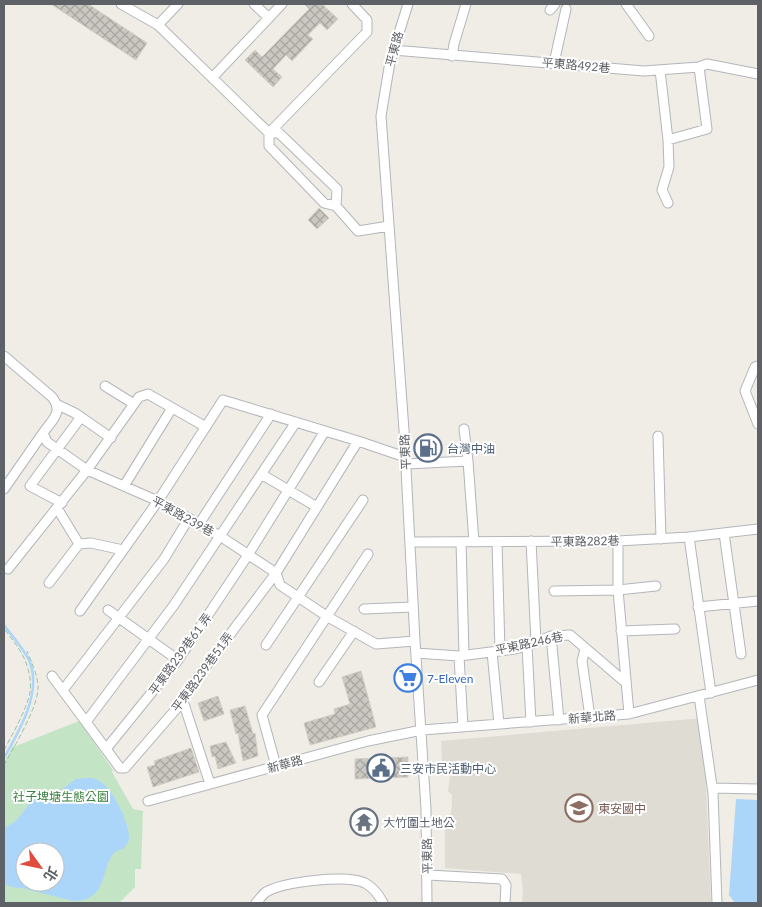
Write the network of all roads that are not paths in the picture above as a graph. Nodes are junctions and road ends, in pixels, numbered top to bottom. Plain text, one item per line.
1 (121, 4) edge
2 (178, 4) edge
3 (254, 4) edge
4 (282, 4) edge
5 (352, 4) edge
6 (408, 4) edge
7 (466, 4) edge
8 (626, 4) edge
9 (566, 9) dead end
10 (269, 18) junction
11 (158, 25) junction
12 (649, 36) dead end
13 (393, 50) junction
14 (452, 56) junction
15 (554, 63) junction
16 (699, 67) junction
17 (660, 70) junction
18 (758, 74) edge
19 (212, 78) junction
20 (269, 134) junction
21 (668, 140) junction
22 (668, 203) dead end
23 (336, 206) junction
24 (389, 226) junction
25 (4, 356) edge
26 (758, 366) edge
27 (105, 386) dead end
28 (134, 404) junction
29 (58, 405) junction
30 (172, 408) junction
31 (271, 414) junction
32 (81, 417) junction
33 (296, 422) junction
34 (758, 424) edge
35 (206, 427) junction
36 (325, 430) junction
37 (464, 430) dead end
38 (43, 432) junction
39 (658, 436) dead end
40 (110, 438) junction
41 (358, 440) junction
42 (57, 449) junction
43 (468, 460) junction
44 (405, 461) junction
45 (88, 470) junction
46 (261, 474) junction
47 (124, 486) junction
48 (4, 489) edge
49 (288, 491) junction
50 (363, 500) dead end
51 (158, 501) junction
52 (59, 505) junction
53 (316, 507) junction
54 (189, 518) junction
55 (199, 524) junction
56 (758, 529) edge
57 (724, 533) junction
58 (220, 536) junction
59 (689, 537) junction
60 (661, 538) junction
61 (618, 540) junction
62 (531, 541) junction
63 (410, 542) junction
64 (461, 542) junction
65 (474, 542) junction
66 (497, 542) junction
67 (79, 544) junction
68 (123, 550) junction
69 (368, 554) dead end
70 (248, 555) junction
71 (8, 569) dead end
72 (276, 573) junction
73 (48, 583) dead end
74 (656, 586) dead end
75 (618, 590) junction
76 (554, 592) dead end
77 (300, 597) junction
78 (758, 601) edge
79 (735, 604) junction
80 (413, 607) junction
81 (698, 607) junction
82 (364, 609) dead end
83 (108, 610) dead end
84 (80, 611) dead end
85 (328, 617) junction
86 (119, 618) junction
87 (675, 629) dead end
88 (354, 631) junction
89 (621, 631) junction
90 (552, 636) junction
91 (149, 639) junction
92 (414, 641) junction
93 (536, 642) junction
94 (266, 645) dead end
95 (527, 646) junction
96 (585, 649) junction
97 (496, 651) junction
98 (416, 654) junction
99 (741, 654) dead end
100 (462, 656) junction
101 (178, 660) junction
102 (52, 676) dead end
103 (758, 680) edge
104 (319, 682) dead end
105 (625, 682) junction
106 (63, 690) junction
107 (711, 693) junction
108 (699, 696) junction
109 (183, 701) junction
110 (629, 714) junction
111 (590, 717) junction
112 (560, 720) junction
113 (86, 722) junction
114 (531, 722) junction
115 (499, 724) junction
116 (463, 727) junction
117 (422, 730) junction
118 (106, 749) junction
119 (276, 766) junction
120 (210, 784) junction
121 (712, 788) junction
122 (758, 789) edge
123 (148, 801) dead end
124 (428, 875) junction
125 (256, 903) edge
126 (383, 903) edge
127 (427, 903) edge
128 (505, 903) edge
129 (717, 903) edge

1 - 11 street
2 - 11 street
3 - 10 street
4 - 10 street
5 - 20 street
6 - 13 street, 平東路
7 - 14 street
8 - 12 street
9 - 15 street
10 - 19 street
11 - 19 street
13 - 14 street, 平東路492巷
13 - 24 street, 平東路
14 - 15 street, 平東路492巷
15 - 17 street, 平東路492巷
16 - 17 street, 平東路492巷
16 - 18 street, 平東路492巷
16 - 21 street
17 - 21 street
19 - 20 street
20 - 23 street
20 - 23 street
21 - 22 street
23 - 24 street
24 - 44 street, 平東路
25 - 29 street
26 - 34 street
27 - 28 street
28 - 30 street
28 - 40 street
29 - 32 street
29 - 38 street
30 - 35 street
30 - 47 street
31 - 33 street
31 - 35 street
31 - 55 street
32 - 40 street
32 - 42 street
33 - 36 street
33 - 46 street
35 - 51 street
36 - 41 street
36 - 49 street, 平東路239巷61 弄
37 - 43 street
38 - 42 street, 平東路239巷
38 - 48 street
39 - 60 street
40 - 45 street
41 - 44 street
41 - 53 street, 平東路239巷51弄
42 - 45 street, 平東路239巷
42 - 52 street
43 - 44 street
43 - 65 street
44 - 63 street, 平東路
45 - 47 street, 平東路239巷
45 - 52 street
46 - 49 street
46 - 58 street
47 - 51 street, 平東路239巷
49 - 53 street
49 - 70 street, 平東路239巷61 弄
50 - 77 street
51 - 54 street, 平東路239巷
51 - 68 street
52 - 67 street
52 - 71 street
53 - 72 street, 平東路239巷51弄
54 - 55 street, 平東路239巷
54 - 86 street
55 - 58 street, 平東路239巷
56 - 57 street, 平東路282巷
57 - 59 street, 平東路282巷
57 - 79 street
58 - 70 street, 平東路239巷
58 - 91 street
59 - 60 street, 平東路282巷
59 - 81 street
60 - 61 street, 平東路282巷
61 - 62 street, 平東路282巷
61 - 75 street
62 - 66 street, 平東路282巷
62 - 93 street
63 - 64 street, 平東路282巷
63 - 80 street, 平東路
64 - 65 street, 平東路282巷
64 - 100 street
65 - 66 street, 平東路282巷
66 - 97 street
67 - 68 street
67 - 73 street
68 - 84 street
69 - 85 street
70 - 72 street, 平東路239巷
70 - 101 street, 平東路239巷61 弄
72 - 77 street, 平東路239巷
72 - 109 street, 平東路239巷51弄
74 - 75 street
75 - 76 street
75 - 89 street
77 - 85 street, 平東路239巷
77 - 94 street
78 - 79 street
79 - 81 street
79 - 99 street
80 - 82 street
80 - 92 street, 平東路
81 - 107 street
83 - 86 street
85 - 88 street, 平東路239巷
85 - 119 street
86 - 91 street
86 - 106 street
87 - 89 street
88 - 92 street, 平東路239巷
88 - 104 street
89 - 105 street
90 - 93 street, 平東路246巷
90 - 96 street, 平東路246巷
90 - 112 street
91 - 101 street
91 - 113 street
92 - 98 street, 平東路
93 - 95 street, 平東路246巷
95 - 97 street, 平東路246巷
95 - 114 street
96 - 105 street, 平東路246巷
96 - 111 street
97 - 100 street, 平東路246巷
97 - 115 street
98 - 100 street, 平東路246巷
98 - 117 street, 平東路
100 - 116 street
101 - 118 street, 平東路239巷61 弄
102 - 106 street
103 - 107 street, 新華北路
105 - 110 street
106 - 113 street
107 - 108 street, 新華北路
108 - 110 street, 新華北路
108 - 121 street
109 - 118 street, 平東路239巷51弄
109 - 120 street
110 - 111 street, 新華北路
111 - 112 street, 新華北路
112 - 114 street, 新華北路
113 - 118 street
114 - 115 street, 新華北路
115 - 116 street, 新華北路
116 - 117 street, 新華北路
117 - 119 street, 新華路
117 - 124 street, 平東路
119 - 120 street, 新華路
120 - 123 street, 新華路
121 - 122 street
121 - 129 street
124 - 127 street, 平東路
124 - 128 street
125 - 126 street

